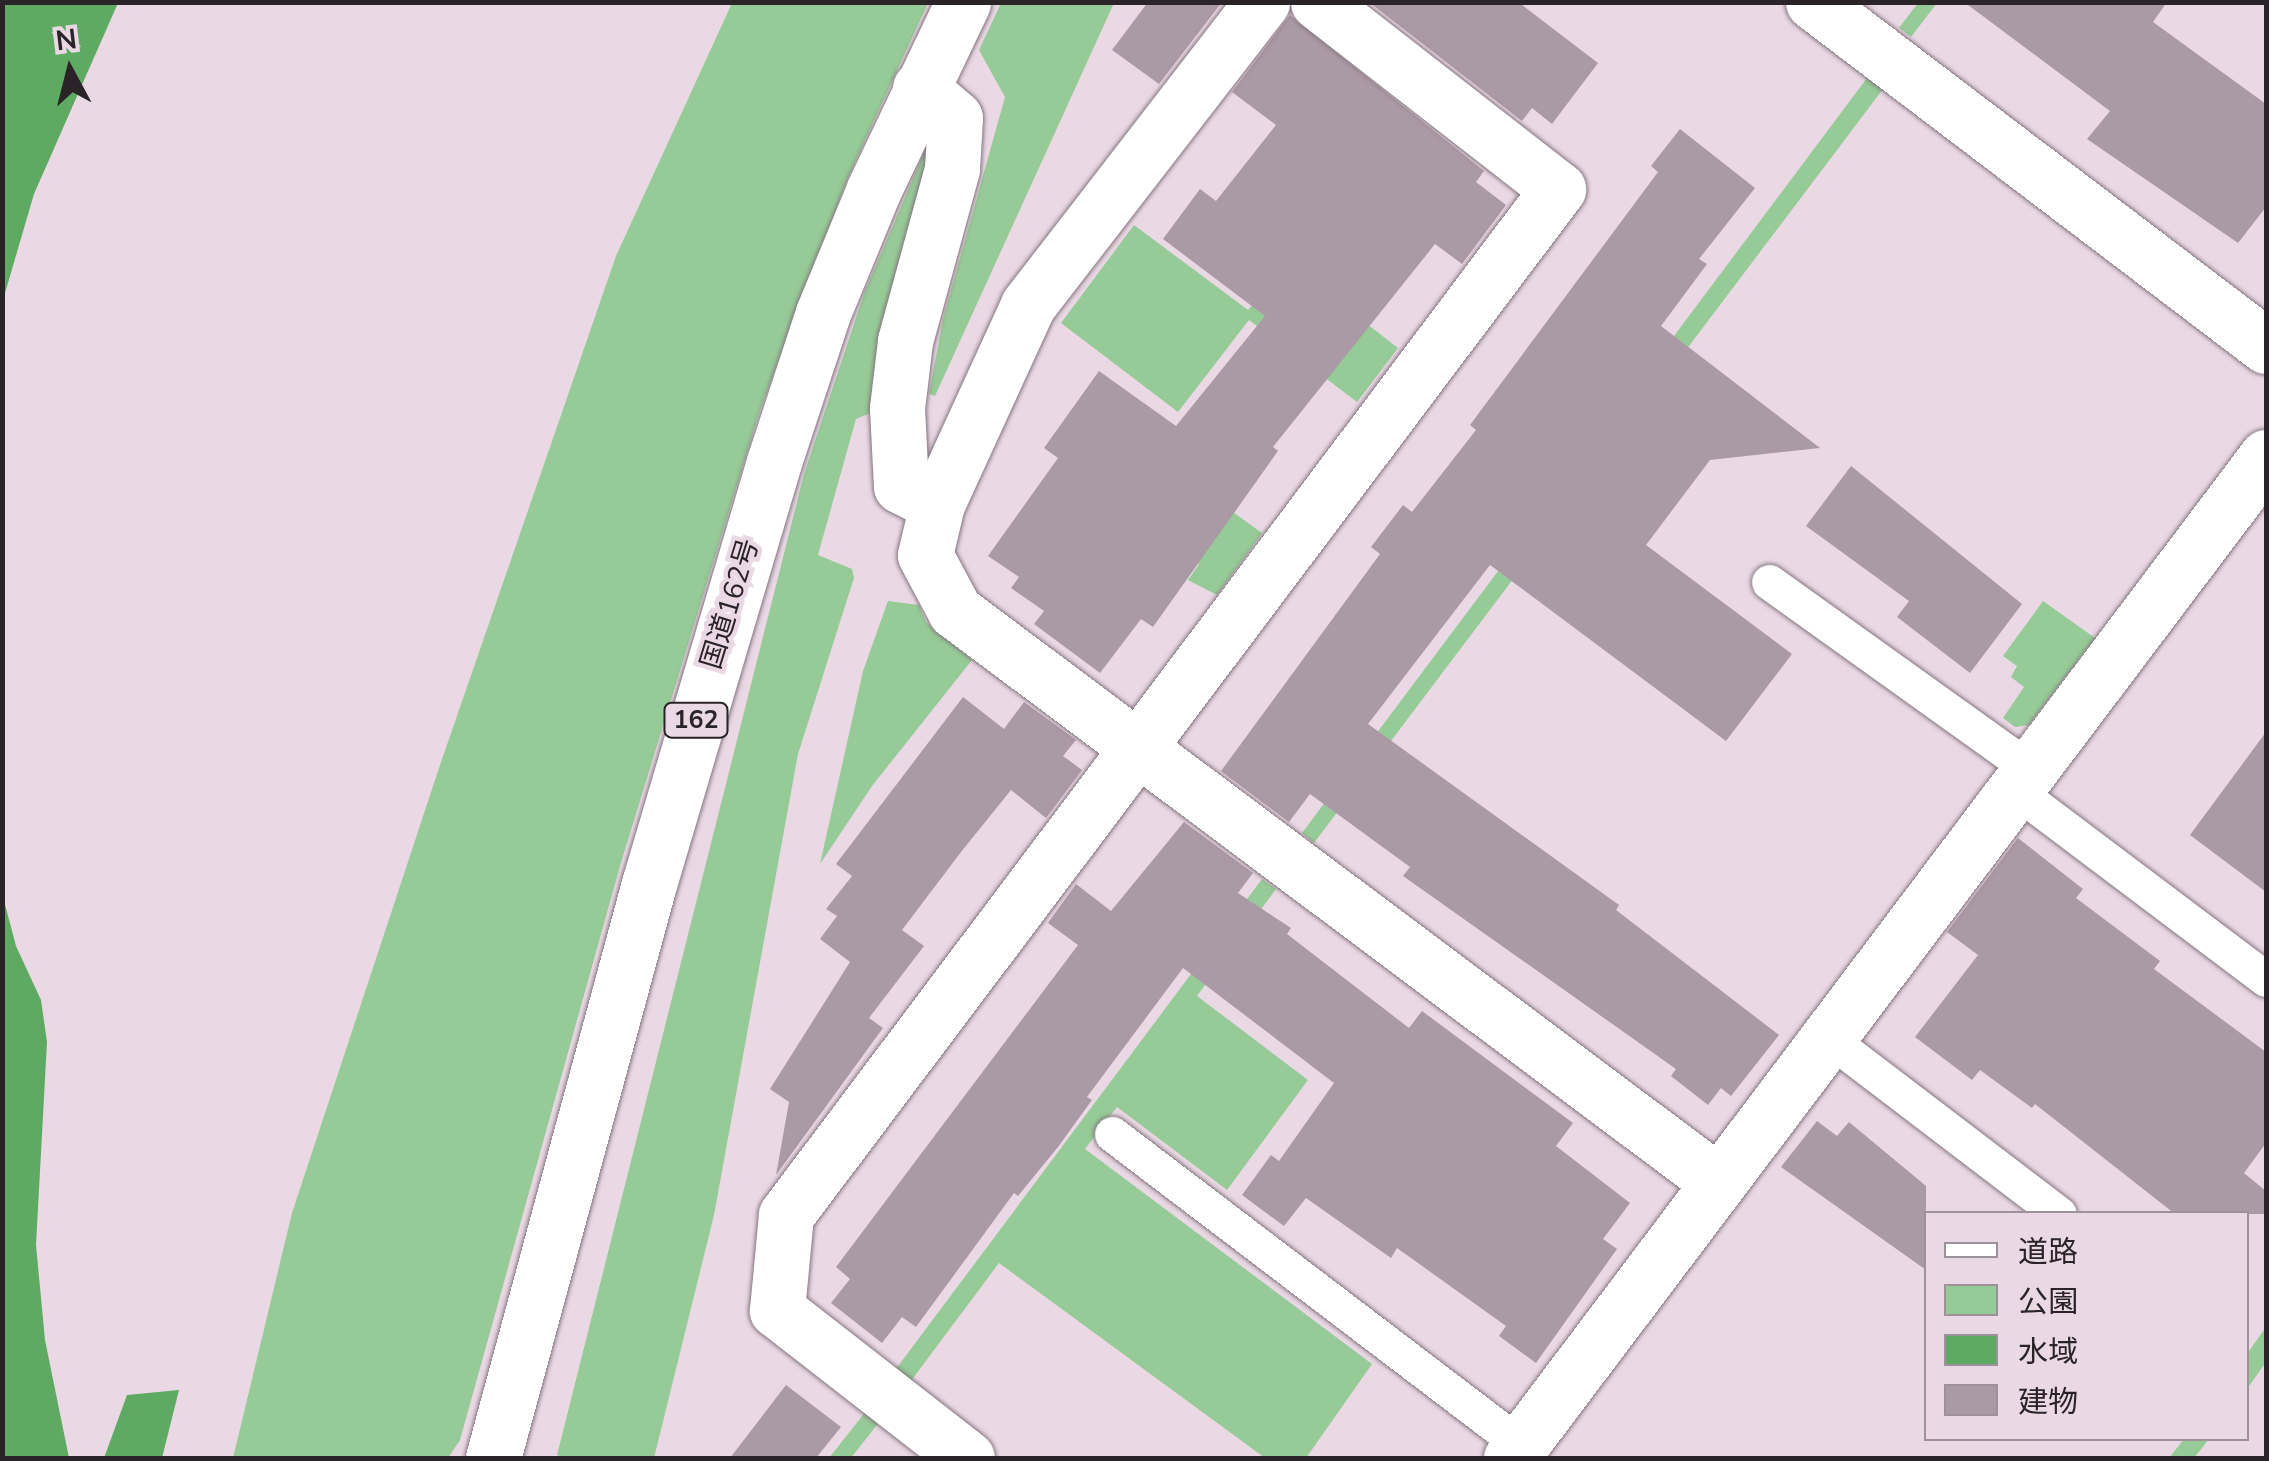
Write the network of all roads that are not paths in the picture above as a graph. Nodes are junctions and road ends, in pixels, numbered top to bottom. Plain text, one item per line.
1 (963, 2) edge
2 (1262, 2) edge
3 (1318, 2) edge
4 (1813, 2) edge
5 (920, 88) junction
6 (2266, 346) edge
7 (2266, 457) edge
8 (938, 504) junction
9 (1769, 582) dead end
10 (1134, 749) junction
11 (2023, 779) junction
12 (2266, 979) edge
13 (1828, 1038) junction
14 (1112, 1134) dead end
15 (1718, 1182) junction
16 (2054, 1211) edge
17 (1516, 1452) edge
18 (493, 1458) edge
19 (967, 1458) edge

1 - 5 main road, 国道162号 / 162
2 - 8 main road
3 - 10 main road
4 - 6 main road
5 - 8 main road
5 - 18 main road, 国道162号 / 162
7 - 11 main road
8 - 10 main road
9 - 11 lane
10 - 15 main road
10 - 19 main road
11 - 12 lane
11 - 13 main road
13 - 15 main road
13 - 16 lane
14 - 17 lane
15 - 17 main road

